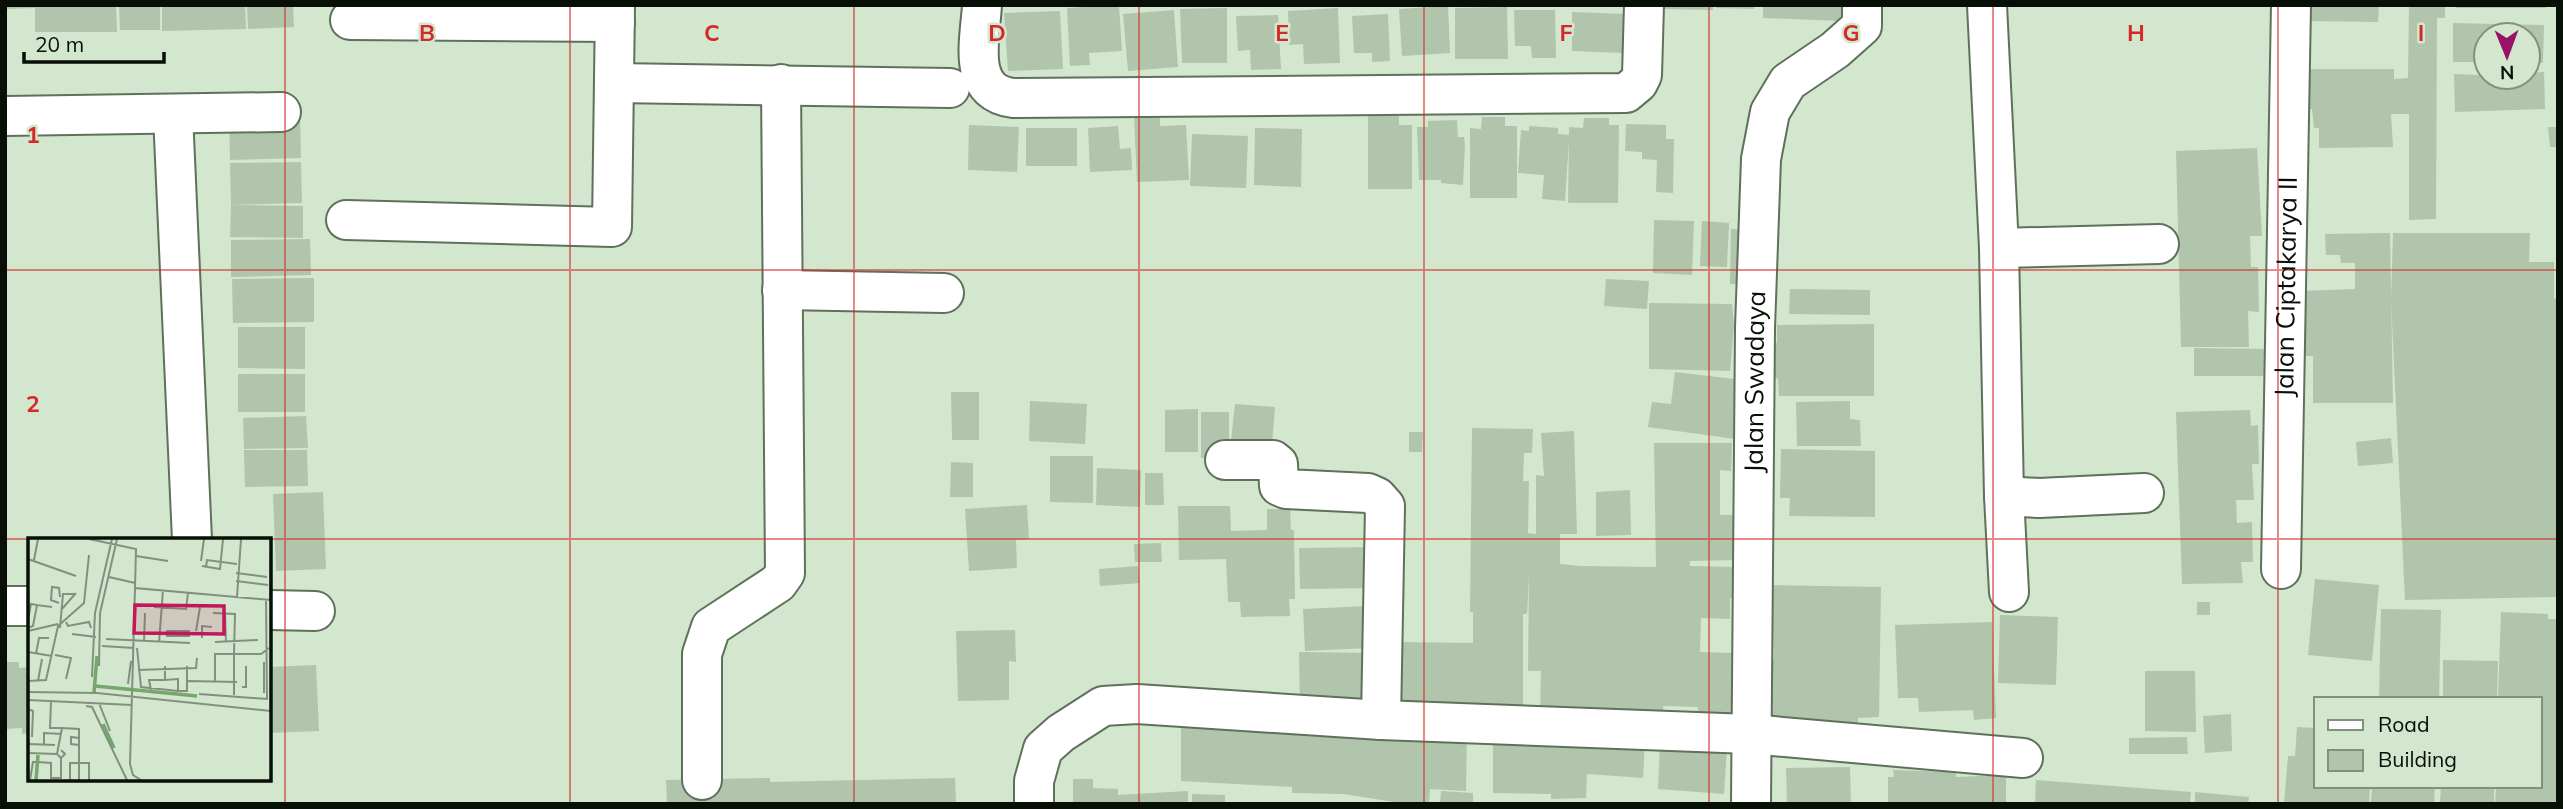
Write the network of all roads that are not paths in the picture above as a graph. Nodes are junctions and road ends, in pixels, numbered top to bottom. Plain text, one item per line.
1 (982, 5) edge
2 (1644, 5) edge
3 (1862, 5) edge
4 (1987, 5) edge
5 (2291, 5) edge
6 (615, 14) edge
7 (350, 20) dead end
8 (614, 83) junction
9 (781, 84) junction
10 (950, 88) dead end
11 (281, 112) dead end
12 (173, 114) junction
13 (5, 116) edge
14 (346, 220) dead end
15 (2159, 244) dead end
16 (1999, 248) junction
17 (782, 290) junction
18 (944, 293) dead end
19 (1225, 460) dead end
20 (2144, 493) dead end
21 (2004, 496) junction
22 (192, 538) edge
23 (2281, 569) dead end
24 (2009, 592) dead end
25 (5, 606) edge
26 (28, 606) edge
27 (271, 610) edge
28 (315, 611) dead end
29 (1381, 720) junction
30 (1750, 734) junction
31 (2023, 758) dead end
32 (702, 780) dead end
33 (1034, 804) edge
34 (1751, 804) edge

1 - 2 street
3 - 30 street, Jalan Swadaya
4 - 16 street
5 - 23 street, Jalan Ciptakarya II
6 - 7 street
6 - 8 street
8 - 9 street
8 - 14 street
9 - 10 street
9 - 17 street
11 - 12 street
12 - 13 street
12 - 22 street
15 - 16 street
16 - 21 street
17 - 18 street
17 - 32 street
19 - 29 street
20 - 21 street
21 - 24 street
25 - 26 street
27 - 28 street
29 - 30 street
29 - 33 street
30 - 31 street
30 - 34 street, Jalan Swadaya

